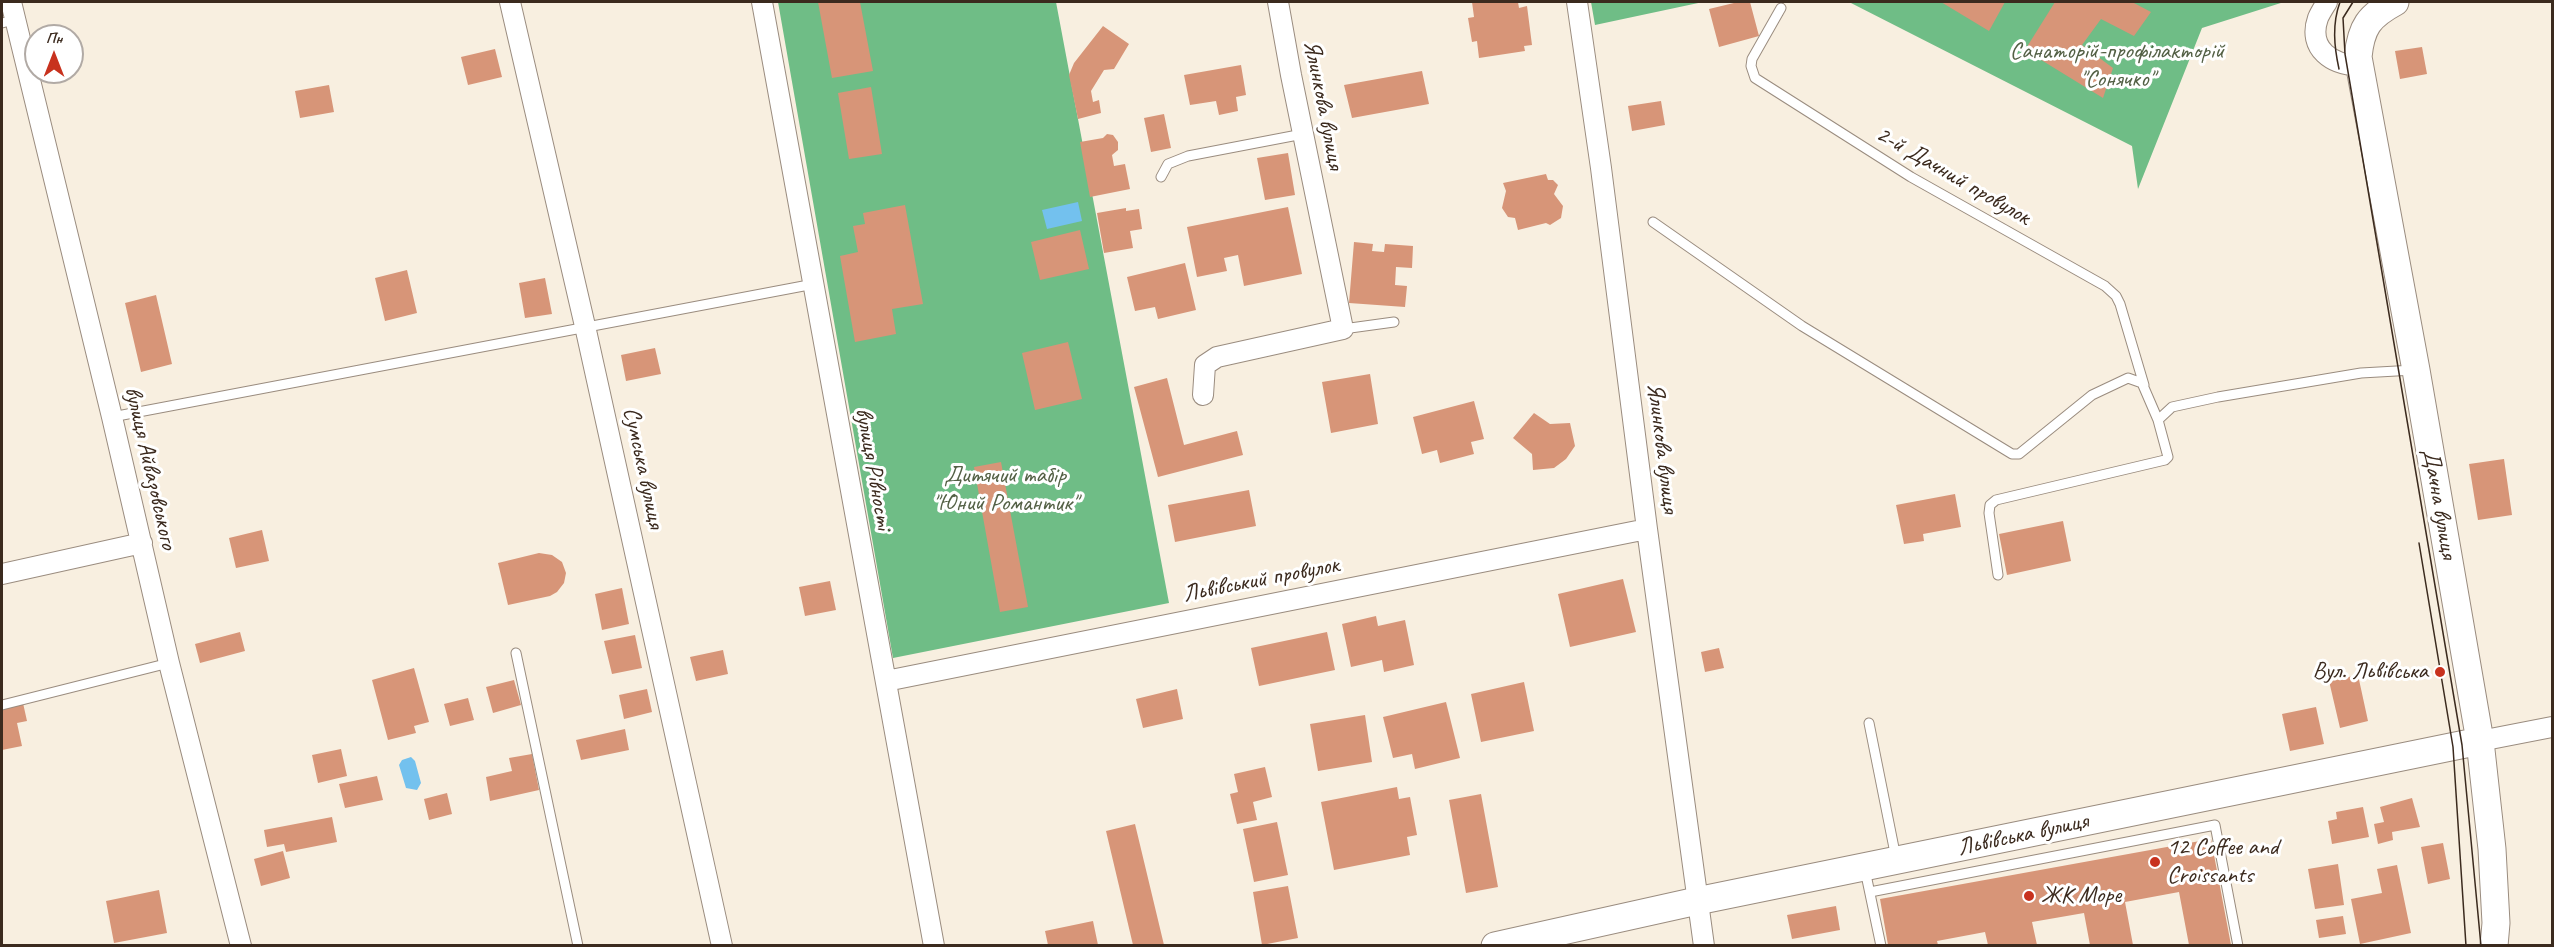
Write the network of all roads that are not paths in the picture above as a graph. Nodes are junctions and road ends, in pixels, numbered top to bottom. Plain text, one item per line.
1 (510, 2) edge
2 (762, 2) edge
3 (1278, 2) edge
4 (1577, 2) edge
5 (2326, 2) edge
6 (2395, 2) edge
7 (1781, 8) dead end
8 (9, 15) edge
9 (2360, 65) junction
10 (1303, 134) junction
11 (1161, 177) dead end
12 (1653, 222) dead end
13 (814, 284) junction
14 (1394, 322) dead end
15 (585, 326) junction
16 (1343, 329) junction
17 (2416, 370) junction
18 (2145, 390) junction
19 (1203, 395) dead end
20 (112, 417) junction
21 (2158, 420) junction
22 (1647, 529) junction
23 (141, 543) junction
24 (2, 574) edge
25 (1998, 575) dead end
26 (516, 653) dead end
27 (169, 663) junction
28 (886, 681) junction
29 (2, 705) edge
30 (1869, 723) dead end
31 (2553, 727) edge
32 (2480, 741) junction
33 (1897, 861) junction
34 (1867, 880) junction
35 (1697, 902) junction
36 (1506, 944) edge
37 (242, 945) edge
38 (578, 945) edge
39 (722, 945) edge
40 (934, 945) edge
41 (1704, 945) edge
42 (1881, 945) edge
43 (2238, 945) edge
44 (2494, 945) edge

1 - 15 street, Сумська вулиця
2 - 13 street, вулиця Рівності
3 - 10 street, Ялинкова вулиця
4 - 22 street, Ялинкова вулиця
5 - 9 street
6 - 9 main road, Дачна вулиця
7 - 18 lane, 2-й Дачний провулок
8 - 20 street, вулиця Айвазовського
9 - 17 main road, Дачна вулиця
10 - 11 lane
10 - 16 street, Ялинкова вулиця
12 - 18 lane
13 - 15 lane
13 - 28 street, вулиця Рівності
14 - 16 lane
15 - 20 lane
15 - 39 street, Сумська вулиця
16 - 19 street
17 - 21 lane
17 - 32 main road, Дачна вулиця
18 - 21 lane, 2-й Дачний провулок
20 - 23 street, вулиця Айвазовського
21 - 25 lane, 2-й Дачний провулок
22 - 28 street, Львівський провулок
22 - 35 street, Ялинкова вулиця
23 - 24 street
23 - 27 street, вулиця Айвазовського
26 - 38 lane
27 - 29 lane
27 - 37 street, вулиця Айвазовського
28 - 40 street, вулиця Рівності
30 - 33 lane
31 - 32 street, Львівська вулиця
32 - 33 main road, Львівська вулиця
32 - 44 main road, Дачна вулиця
33 - 34 main road, Львівська вулиця
34 - 35 main road, Львівська вулиця
34 - 42 lane
34 - 43 lane
35 - 36 main road, Львівська вулиця
35 - 41 street, Ялинкова вулиця

